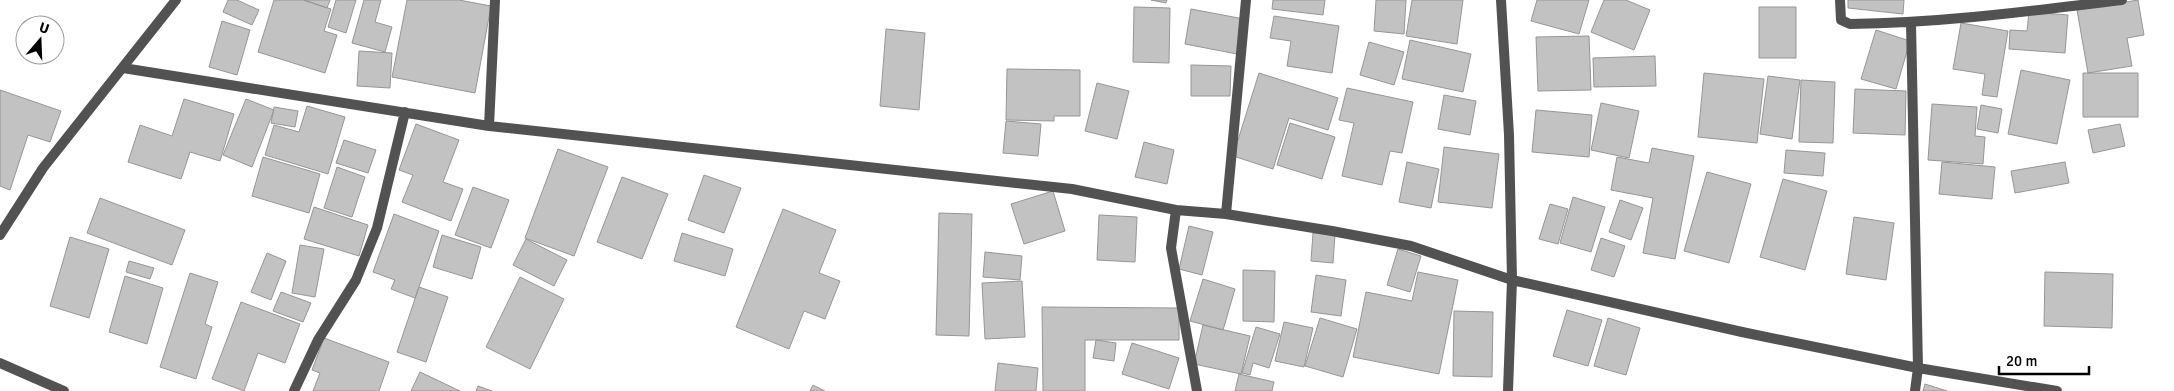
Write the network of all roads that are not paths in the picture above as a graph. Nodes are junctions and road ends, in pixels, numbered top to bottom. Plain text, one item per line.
1 (176, 0) edge
2 (495, 0) edge
3 (1246, 0) edge
4 (1501, 0) edge
5 (1840, 0) edge
6 (2122, 0) edge
7 (1910, 23) junction
8 (124, 68) junction
9 (405, 112) junction
10 (489, 126) junction
11 (1176, 210) junction
12 (1226, 214) junction
13 (0, 235) edge
14 (1512, 280) junction
15 (0, 363) edge
16 (1918, 368) junction
17 (64, 391) edge
18 (294, 391) edge
19 (1197, 391) edge
20 (1508, 391) edge
21 (1915, 391) edge
22 (2058, 391) edge

1 - 8 street
2 - 10 street
3 - 12 street
4 - 14 street
5 - 7 street
6 - 7 street
7 - 16 street
8 - 9 street
8 - 13 street
9 - 10 street
9 - 18 street
10 - 11 street
11 - 12 street
11 - 19 street
12 - 14 street
14 - 16 street
14 - 20 street
15 - 17 street
16 - 21 street
16 - 22 street

